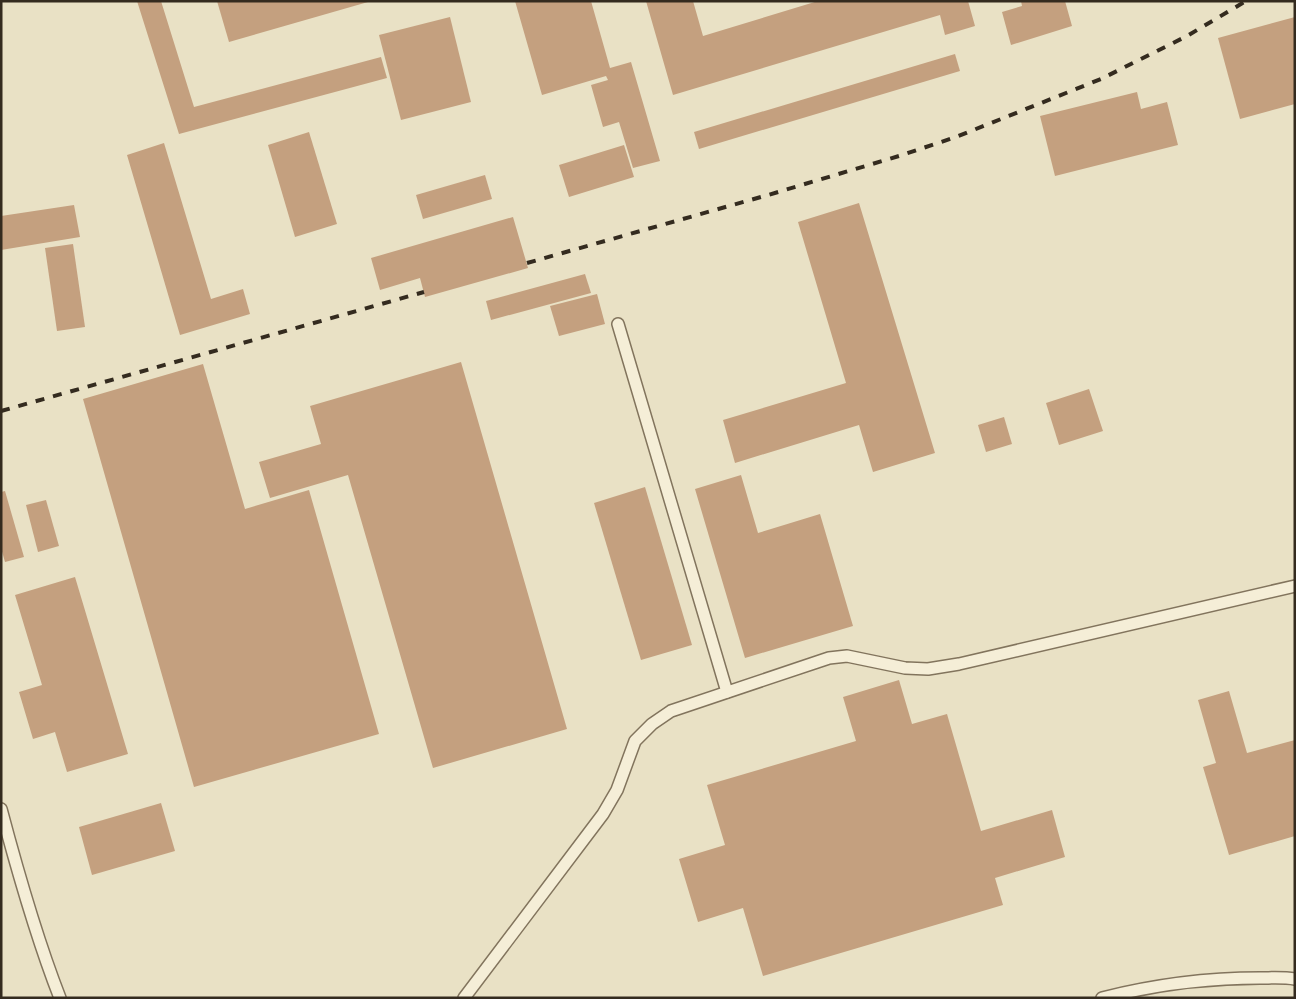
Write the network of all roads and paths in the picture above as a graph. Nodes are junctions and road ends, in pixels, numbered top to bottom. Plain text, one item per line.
1 (618, 324) dead end
2 (1295, 586) edge
3 (727, 692) junction
4 (1, 809) edge
5 (1295, 979) edge
6 (60, 998) edge
7 (464, 998) edge
8 (1102, 998) edge

1 - 3 lane
2 - 3 lane
3 - 7 lane
4 - 6 lane
5 - 8 lane

